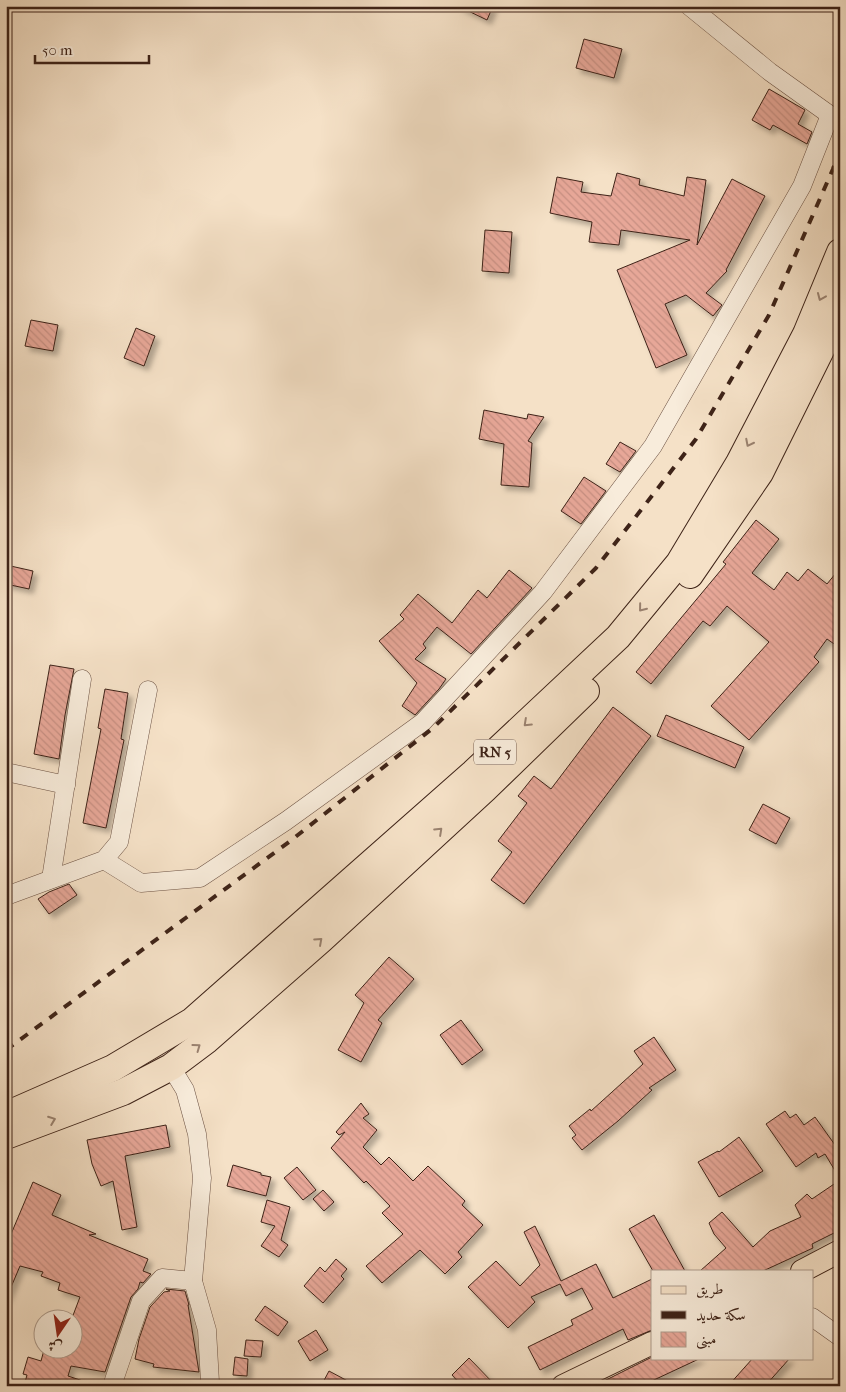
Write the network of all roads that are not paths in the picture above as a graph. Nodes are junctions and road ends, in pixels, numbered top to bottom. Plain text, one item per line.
1 (689, 6) edge
2 (840, 252) edge
3 (840, 308) edge
4 (82, 679) dead end
5 (148, 690) dead end
6 (6, 772) edge
7 (66, 785) junction
8 (104, 860) junction
9 (51, 879) junction
10 (6, 896) edge
11 (171, 1067) junction
12 (6, 1115) edge
13 (6, 1136) edge
14 (840, 1251) edge
15 (804, 1270) edge
16 (193, 1281) junction
17 (814, 1318) edge
18 (840, 1337) edge
19 (651, 1343) edge
20 (112, 1386) edge
21 (209, 1386) edge
22 (563, 1386) edge

1 - 8 street
2 -> 12 highway, RN 5
11 -> 3 highway, RN 5
4 - 7 street
5 - 8 street
6 - 7 street
7 - 9 street
8 - 9 street
9 - 10 street
13 -> 11 highway, RN 5
11 - 16 street
14 - 15 main road
16 - 20 street
16 - 21 street
17 - 18 street
19 - 22 main road

